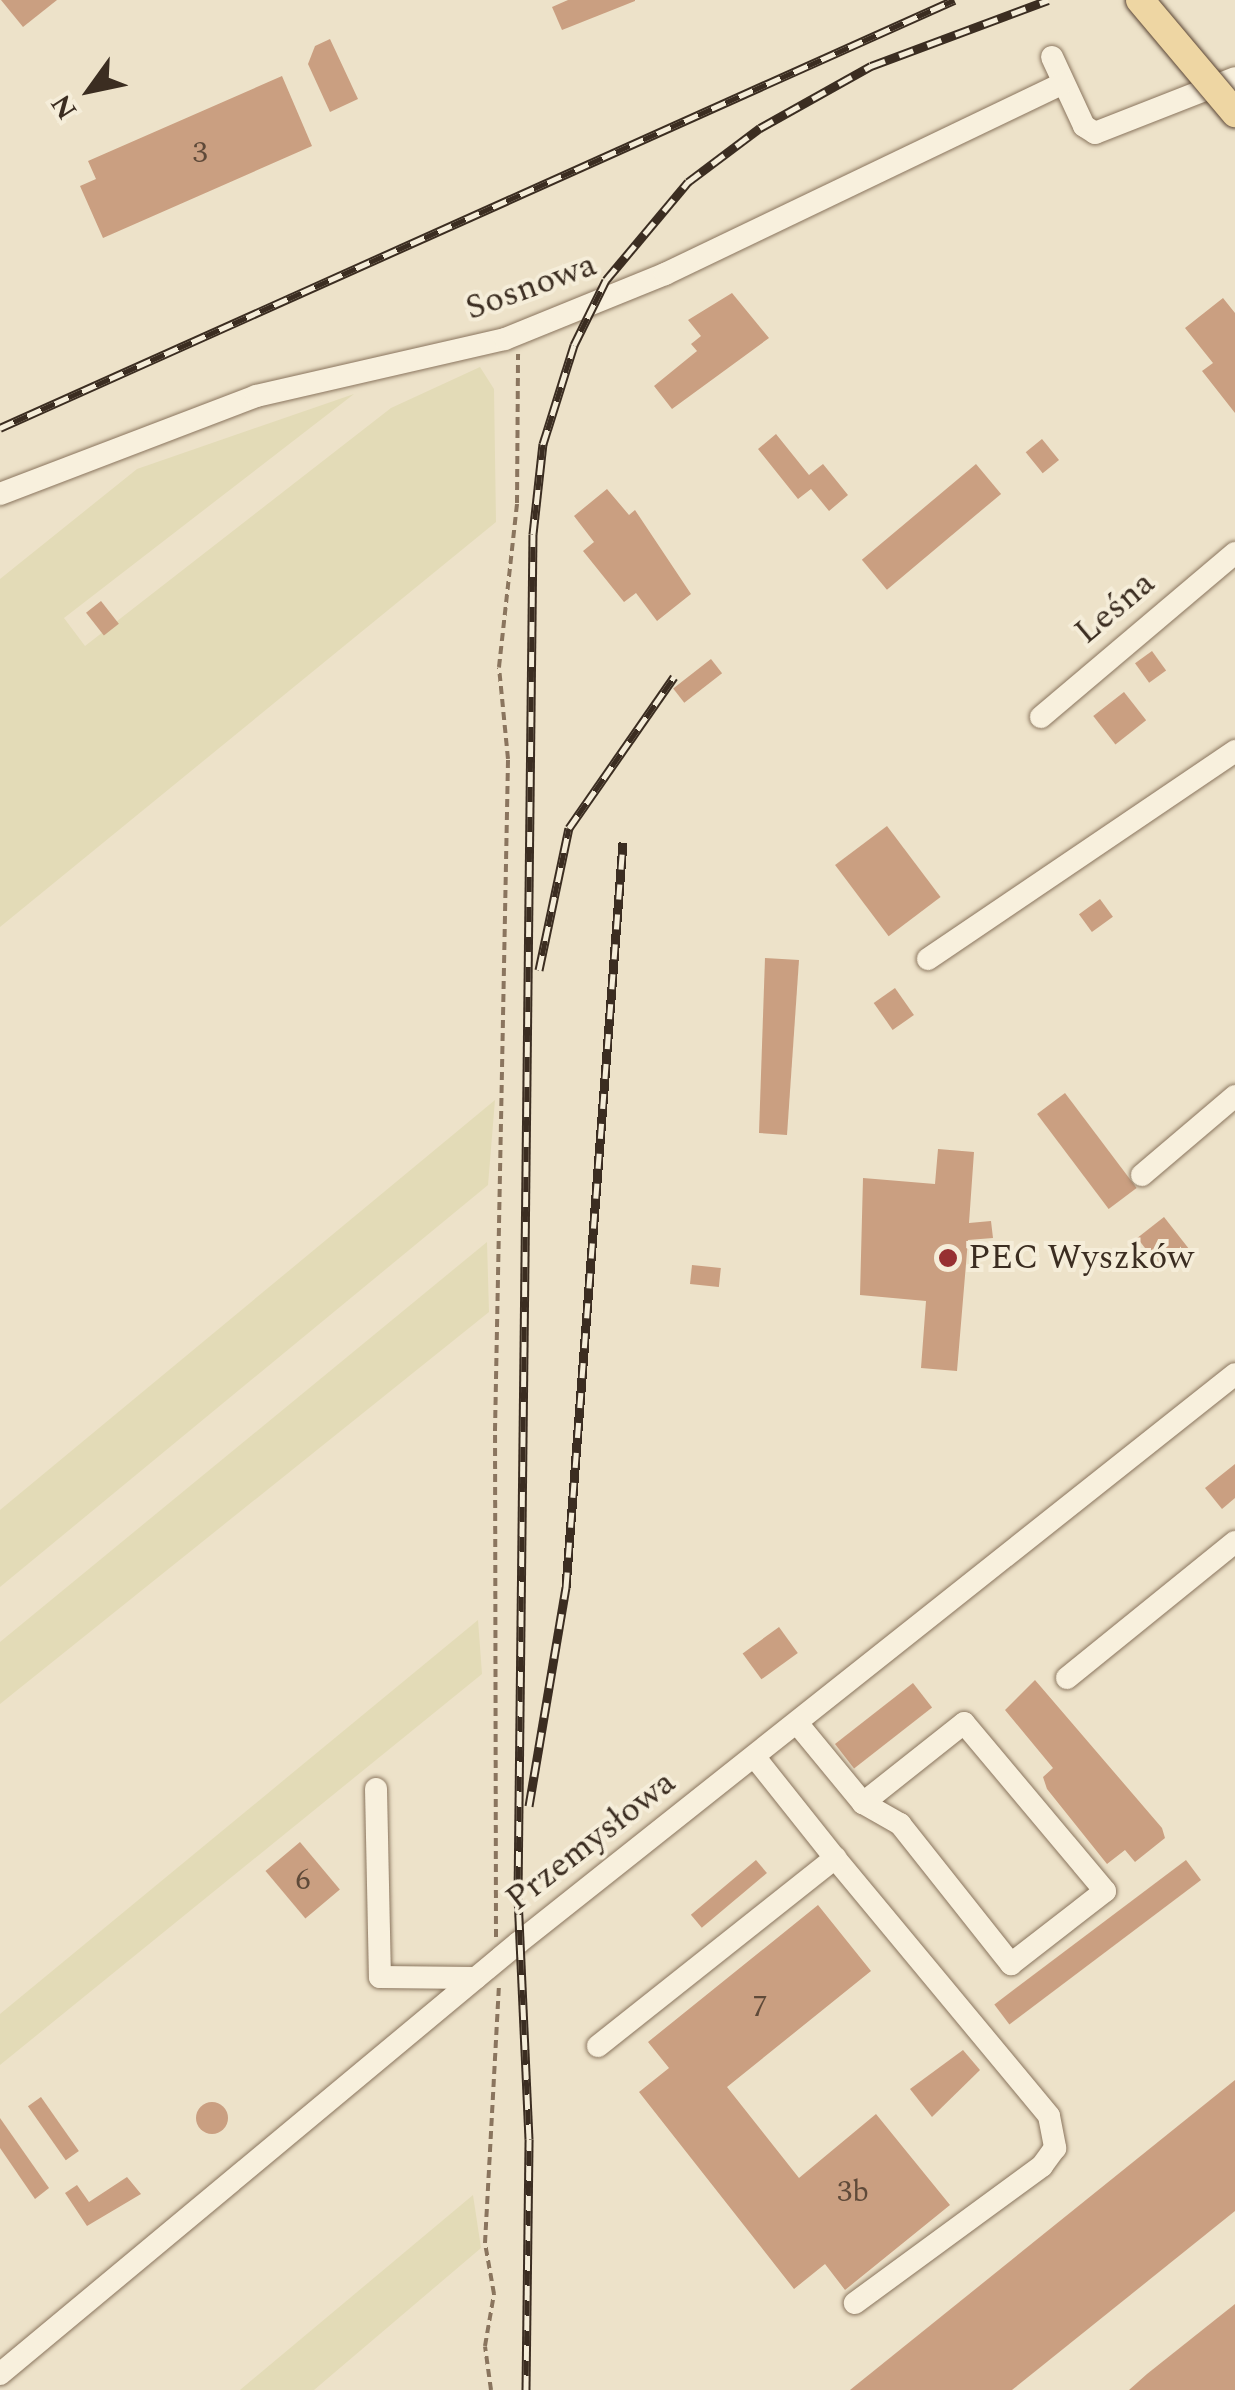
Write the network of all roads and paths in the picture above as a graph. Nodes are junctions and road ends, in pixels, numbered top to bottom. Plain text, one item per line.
1 (1140, 0) edge
2 (1052, 56) dead end
3 (1235, 78) edge
4 (1063, 83) junction
5 (1235, 113) edge
6 (526, 330) junction
7 (0, 494) edge
8 (1235, 552) edge
9 (1040, 718) dead end
10 (1235, 751) edge
11 (928, 959) dead end
12 (1235, 1096) edge
13 (1142, 1175) dead end
14 (1235, 1374) edge
15 (1235, 1542) edge
16 (1067, 1678) dead end
17 (797, 1722) junction
18 (754, 1756) junction
19 (376, 1789) dead end
20 (863, 1803) junction
21 (835, 1858) junction
22 (500, 1958) junction
23 (476, 1978) junction
24 (598, 2046) dead end
25 (855, 2303) dead end
26 (0, 2374) edge
27 (491, 2390) edge

1 - 5 main road, bridge
2 - 4 street
3 - 4 street
4 - 6 street, Sosnowa
6 - 7 street, Sosnowa
6 - 22 path
8 - 9 street, Leśna
10 - 11 street
12 - 13 street
14 - 17 street, Przemysłowa
15 - 16 street
17 - 18 street, Przemysłowa
17 - 20 street
18 - 21 street
18 - 22 street, Przemysłowa
19 - 23 street
20 - 20 street
21 - 24 street
21 - 25 street
22 - 23 street, Przemysłowa
22 - 27 path
23 - 26 street, Przemysłowa

